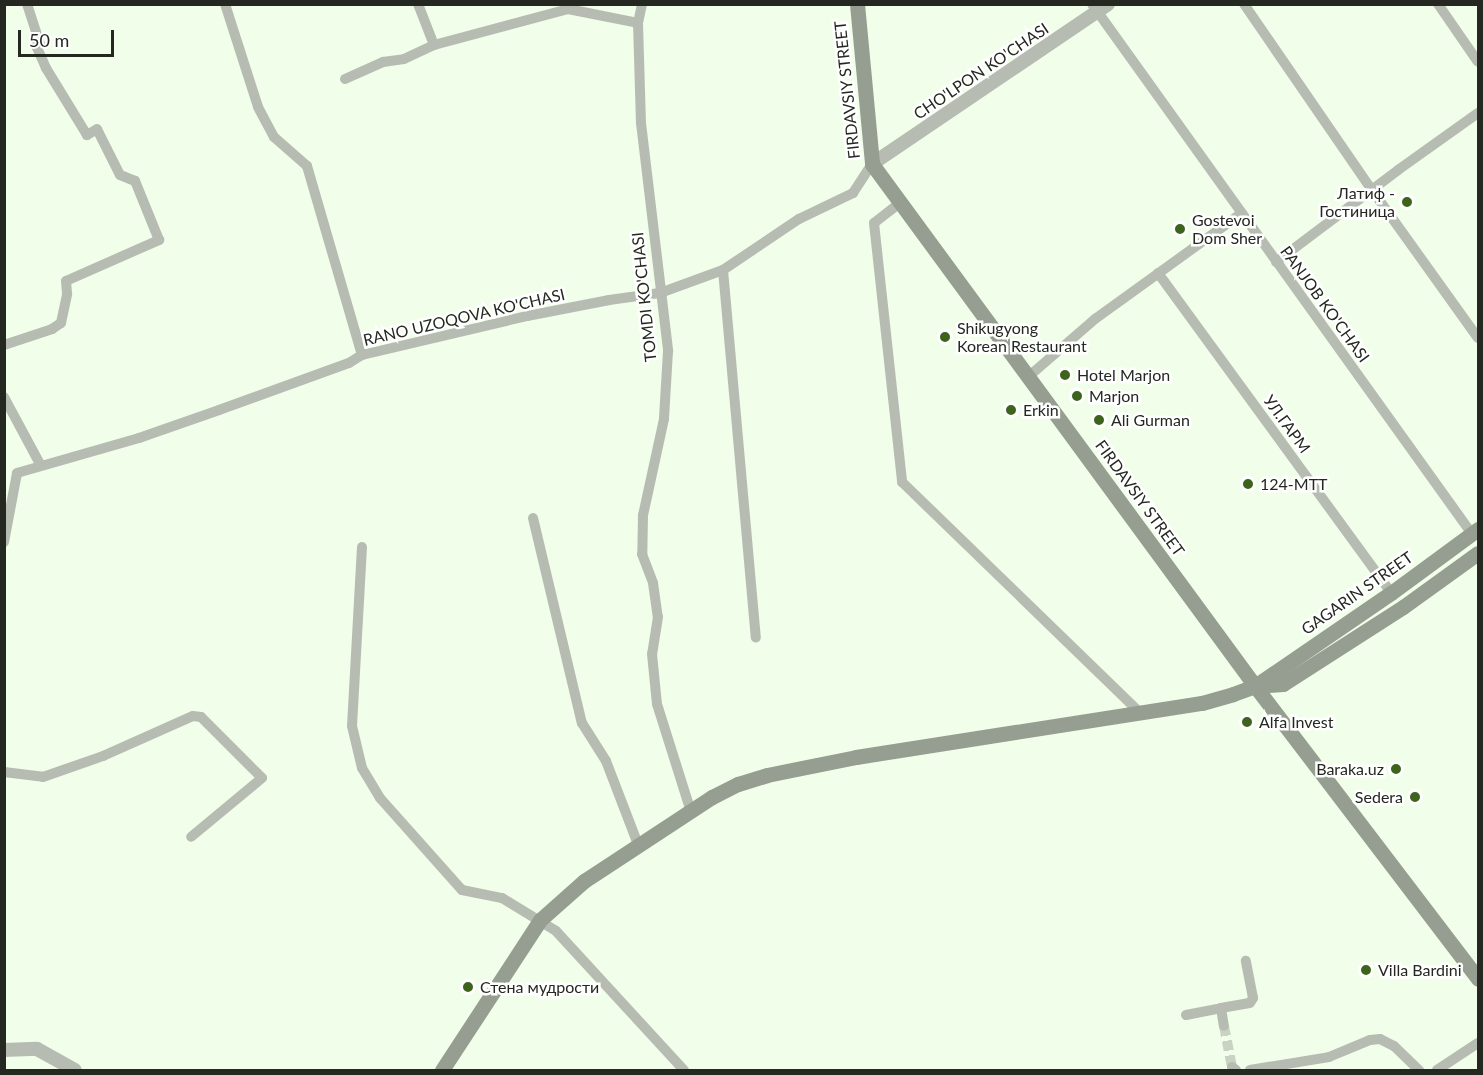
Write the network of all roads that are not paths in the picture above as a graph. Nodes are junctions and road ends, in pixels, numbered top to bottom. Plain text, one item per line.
1 (27, 4) edge
2 (225, 4) edge
3 (418, 4) edge
4 (642, 4) edge
5 (857, 4) edge
6 (1244, 4) edge
7 (1438, 4) edge
8 (1099, 7) edge
9 (638, 22) junction
10 (434, 45) junction
11 (1479, 62) edge
12 (345, 79) dead end
13 (1479, 113) edge
14 (872, 164) junction
15 (1372, 190) junction
16 (901, 202) junction
17 (1242, 213) junction
18 (1276, 262) junction
19 (723, 270) junction
20 (1158, 273) junction
21 (660, 294) junction
22 (1479, 338) edge
23 (4, 345) edge
24 (362, 355) junction
25 (1028, 377) junction
26 (4, 397) edge
27 (40, 464) junction
28 (533, 518) dead end
29 (1475, 531) edge
30 (4, 542) edge
31 (362, 547) dead end
32 (1479, 553) edge
33 (1391, 593) junction
34 (756, 638) dead end
35 (1255, 686) junction
36 (1140, 713) junction
37 (4, 772) edge
38 (691, 812) junction
39 (191, 837) dead end
40 (639, 847) junction
41 (540, 920) junction
42 (1246, 961) dead end
43 (1479, 979) edge
44 (1221, 1008) junction
45 (1186, 1015) dead end
46 (1224, 1026) tunnel mouth
47 (1479, 1043) edge
48 (4, 1050) edge
49 (75, 1071) edge
50 (441, 1071) edge
51 (684, 1071) edge
52 (1250, 1071) edge
53 (1419, 1071) edge
54 (1437, 1071) edge

1 - 23 street
2 - 24 street
3 - 10 street
4 - 9 street, TOMDI KO'CHASI
5 - 14 main road, FIRDAVSIY STREET
6 - 15 street
7 - 11 street
8 - 14 street, CHO'LPON KO'CHASI
8 - 17 street, PANJOB KO'CHASI
9 - 10 street
9 - 21 street, TOMDI KO'CHASI
10 - 12 street
13 - 15 street
14 - 16 main road, FIRDAVSIY STREET
14 - 19 street, RANO UZOQOVA KO'CHASI
15 - 18 street
15 - 22 street
16 - 25 main road, FIRDAVSIY STREET
16 - 36 street
17 - 18 street, PANJOB KO'CHASI
17 - 20 street
18 - 29 street, PANJOB KO'CHASI
19 - 21 street, RANO UZOQOVA KO'CHASI
19 - 34 street
20 - 25 street
20 - 33 street, УЛ.ГАРМ
21 - 24 street, RANO UZOQOVA KO'CHASI
21 - 38 street, TOMDI KO'CHASI
24 - 27 street, RANO UZOQOVA KO'CHASI
25 - 35 main road, FIRDAVSIY STREET
26 - 27 street
27 - 30 street, RANO UZOQOVA KO'CHASI
28 - 40 street
29 - 33 main road, GAGARIN STREET
31 - 41 street
32 - 35 main road
33 - 35 main road, GAGARIN STREET
35 - 36 main road
35 - 43 main road, FIRDAVSIY STREET
36 - 38 main road
37 - 39 street
38 - 40 main road
40 - 41 main road
41 - 50 main road
41 - 51 street
42 - 44 street
44 - 45 street
44 - 46 street
47 - 54 street
48 - 49 street
52 - 53 street

